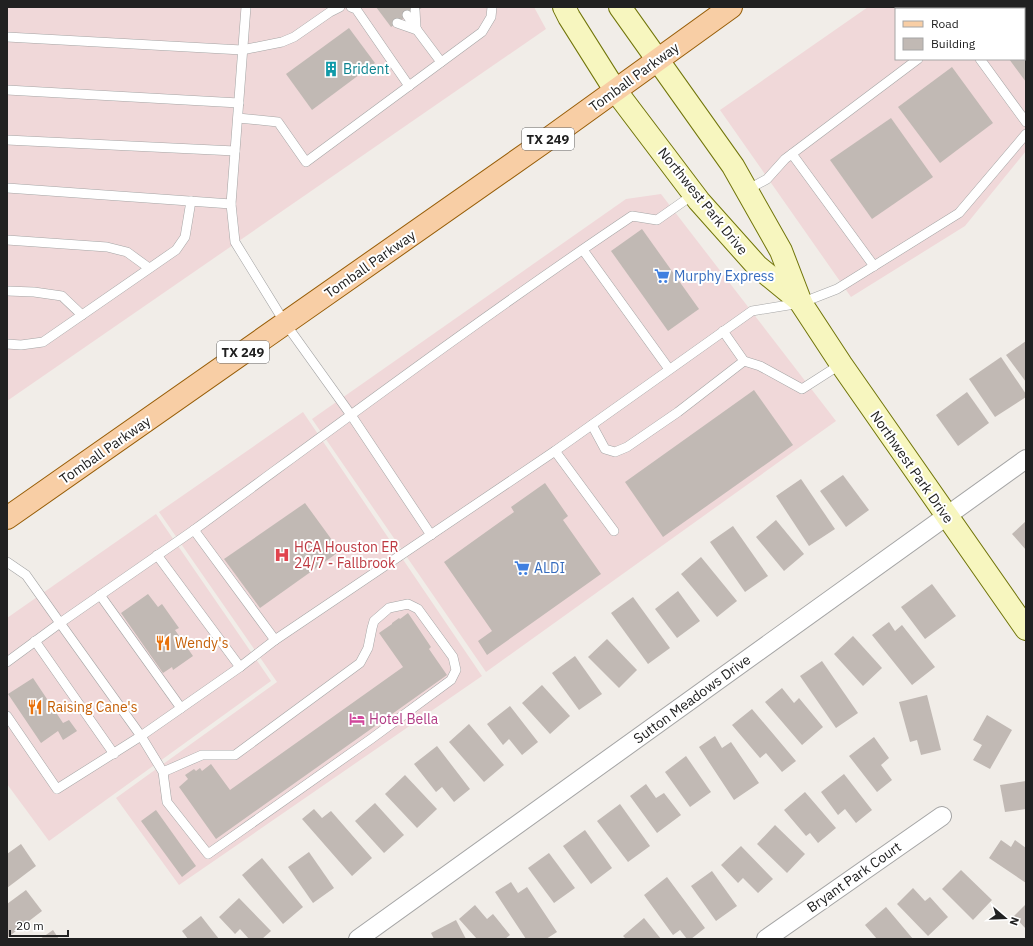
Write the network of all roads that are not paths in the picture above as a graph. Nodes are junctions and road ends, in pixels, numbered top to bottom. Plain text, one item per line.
1 (246, 7) edge
2 (340, 7) edge
3 (351, 7) edge
4 (492, 7) edge
5 (564, 7) edge
6 (620, 7) edge
7 (731, 7) edge
8 (411, 12) dead end
9 (397, 23) dead end
10 (417, 30) junction
11 (7, 38) edge
12 (242, 50) junction
13 (658, 60) junction
14 (917, 60) edge
15 (981, 60) edge
16 (441, 62) junction
17 (409, 86) junction
18 (7, 90) edge
19 (615, 90) junction
20 (239, 103) junction
21 (238, 118) junction
22 (1026, 122) edge
23 (1026, 134) edge
24 (7, 140) edge
25 (235, 151) junction
26 (792, 154) junction
27 (7, 188) edge
28 (746, 190) junction
29 (694, 194) junction
30 (190, 201) junction
31 (231, 204) junction
32 (7, 240) edge
33 (583, 250) junction
34 (874, 266) junction
35 (149, 268) junction
36 (7, 291) edge
37 (802, 303) junction
38 (82, 315) junction
39 (285, 323) junction
40 (723, 331) junction
41 (7, 344) edge
42 (744, 361) junction
43 (841, 364) junction
44 (669, 369) junction
45 (351, 415) junction
46 (592, 425) junction
47 (555, 451) junction
48 (1026, 460) edge
49 (946, 516) junction
50 (7, 518) edge
51 (194, 530) junction
52 (614, 531) dead end
53 (431, 535) junction
54 (157, 555) junction
55 (7, 562) edge
56 (100, 595) junction
57 (60, 623) junction
58 (1026, 629) edge
59 (275, 640) junction
60 (35, 641) junction
61 (7, 662) edge
62 (240, 667) junction
63 (181, 708) junction
64 (7, 716) edge
65 (141, 736) junction
66 (114, 754) junction
67 (163, 772) junction
68 (942, 816) dead end
69 (362, 938) edge
70 (766, 939) edge

1 - 12 lane
2 - 12 lane
3 - 17 lane
4 - 16 lane
5 - 19 street, Northwest Park Drive
6 - 13 street, Northwest Park Drive
7 - 13 main road, Tomball Parkway / TX 249
8 - 10 lane
9 - 10 lane
10 - 16 lane
11 - 12 lane
12 - 20 lane
13 - 19 main road, Tomball Parkway / TX 249
13 - 28 street, Northwest Park Drive
14 - 26 lane
15 - 22 lane
16 - 17 lane
17 - 21 lane
18 - 20 lane
19 - 29 street, Northwest Park Drive
19 - 39 main road, Tomball Parkway / TX 249
20 - 21 lane
21 - 25 lane
23 - 34 lane
24 - 25 lane
25 - 31 lane
26 - 28 lane
26 - 34 lane
27 - 30 lane
28 - 37 street, Northwest Park Drive
29 - 33 lane
29 - 37 street, Northwest Park Drive
30 - 31 lane
30 - 35 lane
31 - 39 lane
32 - 35 lane
33 - 44 lane
33 - 45 lane
34 - 37 lane
35 - 38 lane
36 - 38 lane
37 - 40 lane
37 - 43 street, Northwest Park Drive
38 - 41 lane
39 - 45 lane
39 - 50 main road, Tomball Parkway / TX 249
40 - 42 lane
40 - 44 lane
42 - 43 lane
42 - 46 lane
43 - 49 street, Northwest Park Drive
44 - 46 lane
45 - 51 lane
45 - 53 lane
46 - 47 lane
47 - 52 lane
47 - 53 lane
48 - 49 street, Sutton Meadows Drive
49 - 58 street, Northwest Park Drive
49 - 69 street, Sutton Meadows Drive
51 - 54 lane
51 - 59 lane
53 - 59 lane
54 - 56 lane
54 - 62 lane
55 - 57 lane
56 - 57 lane
56 - 63 lane
57 - 60 lane
57 - 65 lane
59 - 62 lane
60 - 61 lane
60 - 66 lane
62 - 63 lane
63 - 65 lane
64 - 66 lane
65 - 66 lane
65 - 67 lane
67 - 67 lane
68 - 70 street, Bryant Park Court

